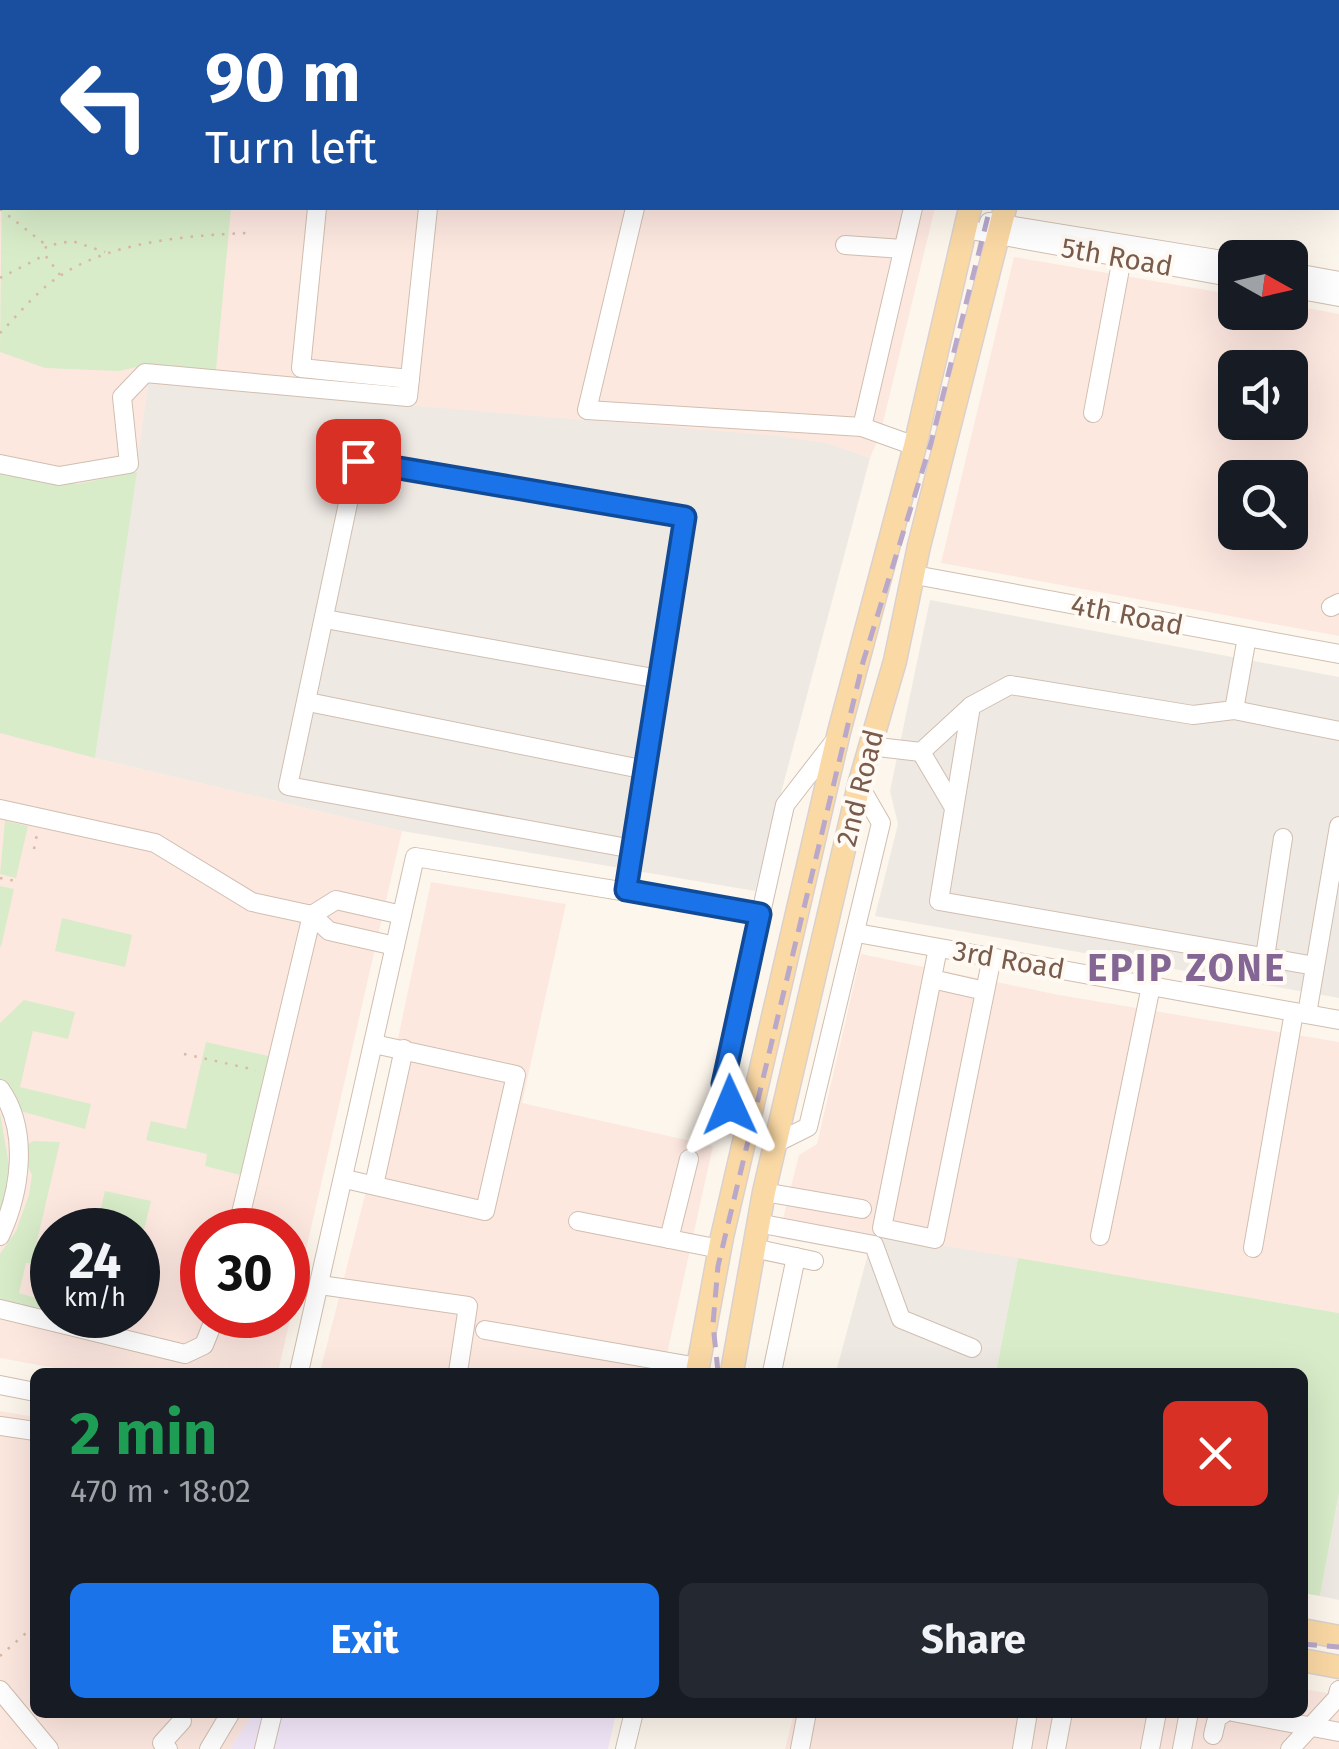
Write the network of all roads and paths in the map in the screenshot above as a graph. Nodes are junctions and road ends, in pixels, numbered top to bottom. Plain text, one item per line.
1 (1, 210) edge
2 (317, 210) edge
3 (428, 210) edge
4 (635, 210) edge
5 (913, 210) edge
6 (967, 220) edge
7 (1002, 222) edge
8 (246, 233) dead end
9 (845, 245) dead end
10 (46, 246) junction
11 (903, 249) junction
12 (108, 254) junction
13 (45, 255) junction
14 (1122, 258) junction
15 (1218, 259) edge
16 (1218, 275) edge
17 (1308, 275) edge
18 (61, 276) junction
19 (0, 278) edge
20 (1339, 280) edge
21 (1308, 291) edge
22 (1339, 296) edge
23 (0, 333) edge
24 (410, 379) junction
25 (1093, 412) dead end
26 (862, 428) junction
27 (915, 446) junction
28 (0, 464) edge
29 (915, 575) junction
30 (325, 619) junction
31 (1247, 637) junction
32 (1339, 654) edge
33 (660, 678) junction
34 (308, 702) junction
35 (972, 706) junction
36 (1234, 710) junction
37 (1339, 731) edge
38 (840, 732) junction
39 (869, 746) junction
40 (921, 752) junction
41 (821, 760) junction
42 (646, 770) junction
43 (858, 786) junction
44 (953, 806) junction
45 (0, 809) edge
46 (1339, 826) edge
47 (1283, 838) dead end
48 (634, 849) junction
49 (0, 878) edge
50 (16, 882) dead end
51 (626, 890) junction
52 (760, 914) junction
53 (312, 915) junction
54 (402, 915) junction
55 (856, 932) junction
56 (1330, 941) edge
57 (396, 946) junction
58 (938, 948) junction
59 (992, 957) junction
60 (1265, 957) junction
61 (1316, 966) junction
62 (932, 980) junction
63 (1151, 986) junction
64 (985, 990) junction
65 (1301, 1013) junction
66 (1339, 1020) edge
67 (374, 1044) junction
68 (404, 1050) junction
69 (184, 1054) dead end
70 (274, 1074) junction
71 (4, 1094) edge
72 (740, 1125) junction
73 (776, 1143) junction
74 (688, 1159) dead end
75 (345, 1179) junction
76 (374, 1185) junction
77 (764, 1192) junction
78 (242, 1208) edge
79 (862, 1209) dead end
80 (578, 1221) dead end
81 (757, 1223) junction
82 (0, 1236) edge
83 (1100, 1236) dead end
84 (669, 1239) junction
85 (721, 1243) junction
86 (753, 1248) junction
87 (1254, 1248) dead end
88 (320, 1284) junction
89 (712, 1295) junction
90 (743, 1302) junction
91 (0, 1309) edge
92 (485, 1330) dead end
93 (207, 1338) edge
94 (972, 1348) dead end
95 (301, 1368) edge
96 (459, 1368) edge
97 (686, 1368) edge
98 (697, 1368) edge
99 (733, 1368) edge
100 (773, 1368) edge
101 (0, 1385) edge
102 (30, 1391) edge
103 (0, 1426) edge
104 (30, 1430) edge
105 (30, 1630) edge
106 (1308, 1631) edge
107 (1339, 1637) edge
108 (0, 1656) edge
109 (1308, 1662) edge
110 (1337, 1669) edge
111 (0, 1690) edge
112 (1339, 1690) edge
113 (227, 1718) edge
114 (272, 1718) edge
115 (633, 1718) edge
116 (805, 1718) edge
117 (1027, 1718) edge
118 (1062, 1718) edge
119 (1156, 1718) edge
120 (1188, 1718) edge
121 (1217, 1718) edge
122 (1261, 1718) edge
123 (182, 1721) dead end
124 (1307, 1727) junction
125 (1339, 1732) edge
126 (1212, 1735) dead end
127 (49, 1749) edge
128 (168, 1749) edge
129 (209, 1749) edge
130 (264, 1749) edge
131 (626, 1749) edge
132 (800, 1749) edge
133 (1022, 1749) edge
134 (1056, 1749) edge
135 (1150, 1749) edge
136 (1182, 1749) edge
137 (1290, 1749) edge

1 - 10 path
2 - 24 street
3 - 24 street
4 - 26 street
5 - 11 street
6 - 7 street
6 - 27 main road, 2nd Road
7 - 14 street, 5th Road
7 - 15 street, 5th Road
7 - 29 main road, 2nd Road
8 - 12 path
9 - 11 street
10 - 12 path
10 - 13 path
11 - 26 street
12 - 18 path
13 - 18 path
13 - 19 path
14 - 16 street, 5th Road
14 - 25 street
17 - 20 street
18 - 23 path
21 - 22 street
24 - 28 street
26 - 27 street
27 - 38 main road, 2nd Road
29 - 31 street, 4th Road
29 - 39 main road, 2nd Road
30 - 33 street
30 - 33 street
30 - 34 street
31 - 32 street, 4th Road
31 - 36 street
33 - 42 street
34 - 42 street
34 - 48 street
35 - 36 street
35 - 40 street
35 - 44 street
36 - 37 street
38 - 41 street
38 - 85 main road, 2nd Road
39 - 40 street
39 - 43 main road, 2nd Road
40 - 44 street
41 - 52 street
41 - 72 street
42 - 48 street
43 - 55 street
43 - 73 main road, 2nd Road
44 - 60 street
45 - 53 street
46 - 56 street
47 - 60 street
48 - 51 street
49 - 50 path
51 - 52 street
51 - 54 street
52 - 72 street
53 - 54 street
53 - 57 street
53 - 70 street
54 - 57 street
55 - 58 street, 3rd Road
55 - 73 street
56 - 61 street
57 - 67 street
58 - 59 street, 3rd Road
58 - 62 street
59 - 63 street, 3rd Road
59 - 64 street
60 - 61 street
61 - 65 street
62 - 64 street
62 - 64 street
63 - 65 street, 3rd Road
63 - 83 street
65 - 66 street, 3rd Road
65 - 87 street
67 - 68 street
67 - 75 street
68 - 76 street
68 - 76 street
69 - 70 path
70 - 78 street
71 - 82 street
72 - 85 street
73 - 77 main road, 2nd Road
74 - 84 street
75 - 76 street
75 - 88 street
77 - 79 street
77 - 81 main road, 2nd Road
80 - 84 street
81 - 86 main road, 2nd Road
81 - 94 street
84 - 85 street
85 - 89 main road, 2nd Road
86 - 90 main road, 2nd Road
86 - 100 street
88 - 95 street
88 - 96 street
89 - 90 main road
89 - 98 main road, 2nd Road
90 - 99 main road, 2nd Road
91 - 93 street
92 - 97 street
101 - 102 street
103 - 104 street
105 - 108 path
106 - 107 main road
109 - 110 main road
111 - 127 street
112 - 124 street
113 - 129 street
114 - 130 street
115 - 131 street
116 - 132 street
117 - 133 street
118 - 134 street
119 - 135 street
120 - 136 street
121 - 126 street
122 - 124 street
123 - 128 street
124 - 125 street
124 - 137 street

